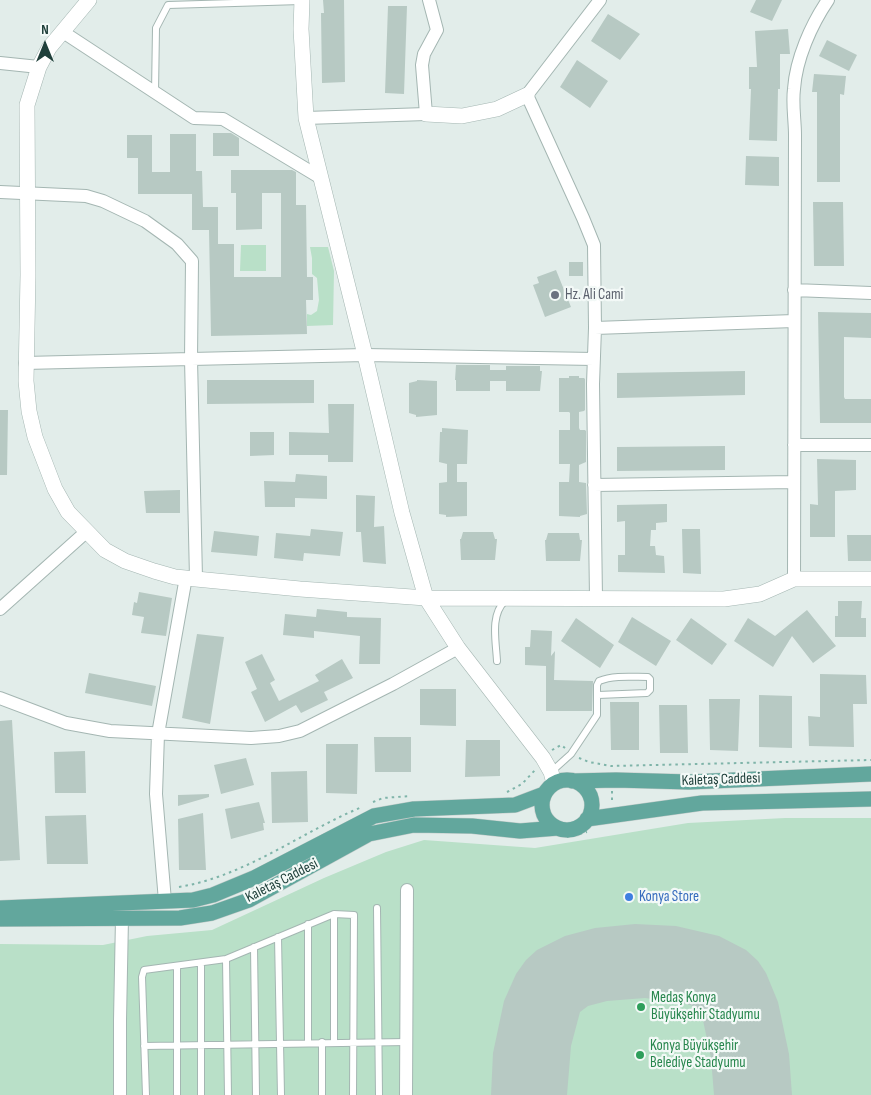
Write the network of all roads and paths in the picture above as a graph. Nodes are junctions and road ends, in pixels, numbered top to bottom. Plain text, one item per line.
1 (89, 0) edge
2 (430, 0) edge
3 (828, 0) edge
4 (302, 1) edge
5 (597, 1) edge
6 (63, 32) junction
7 (0, 63) edge
8 (39, 67) junction
9 (155, 92) junction
10 (526, 95) junction
11 (426, 114) junction
12 (306, 118) junction
13 (321, 178) junction
14 (0, 192) edge
15 (28, 192) junction
16 (794, 290) junction
17 (871, 293) edge
18 (794, 321) junction
19 (595, 328) junction
20 (365, 355) junction
21 (191, 359) junction
22 (594, 359) junction
23 (25, 363) junction
24 (794, 445) junction
25 (871, 445) edge
26 (794, 482) junction
27 (594, 485) junction
28 (86, 532) junction
29 (191, 577) junction
30 (794, 578) junction
31 (871, 579) edge
32 (426, 598) junction
33 (509, 598) junction
34 (596, 598) junction
35 (0, 609) edge
36 (458, 648) junction
37 (497, 661) dead end
38 (598, 695) junction
39 (0, 698) edge
40 (158, 734) junction
41 (571, 754) junction
42 (543, 758) junction
43 (871, 760) edge
44 (612, 773) junction
45 (871, 774) edge
46 (572, 781) junction
47 (550, 783) junction
48 (506, 793) dead end
49 (417, 796) dead end
50 (871, 799) edge
51 (613, 816) junction
52 (587, 826) junction
53 (559, 833) junction
54 (407, 890) dead end
55 (165, 896) junction
56 (0, 908) edge
57 (377, 908) dead end
58 (334, 914) junction
59 (122, 918) junction
60 (0, 919) edge
61 (308, 924) junction
62 (278, 937) junction
63 (254, 947) junction
64 (226, 959) junction
65 (200, 964) junction
66 (177, 966) junction
67 (379, 1041) junction
68 (322, 1042) junction
69 (334, 1042) junction
70 (353, 1042) junction
71 (407, 1042) junction
72 (280, 1043) junction
73 (308, 1043) junction
74 (228, 1044) junction
75 (256, 1044) junction
76 (201, 1045) junction
77 (144, 1046) junction
78 (176, 1046) junction
79 (120, 1095) edge
80 (146, 1095) edge
81 (177, 1095) edge
82 (202, 1095) edge
83 (228, 1095) edge
84 (256, 1095) edge
85 (281, 1095) edge
86 (322, 1095) edge
87 (354, 1095) edge
88 (379, 1095) edge
89 (406, 1095) edge

1 - 6 street
2 - 11 street
3 - 16 street
4 - 9 lane
4 - 12 street
5 - 10 street
6 - 8 street
6 - 9 street
7 - 8 street
8 - 15 street
9 - 13 street
10 - 11 street
10 - 19 street
11 - 12 street
12 - 13 street
13 - 20 street
14 - 15 street
15 - 21 street
15 - 23 street
16 - 17 street
16 - 18 street
18 - 19 street
18 - 24 street
19 - 22 street
20 - 21 street
20 - 22 street
20 - 32 street
21 - 23 street
21 - 29 street
22 - 27 street
23 - 28 street
24 - 25 street
24 - 26 street
26 - 27 street
26 - 30 street
27 - 34 street
28 - 29 street
28 - 35 street
29 - 32 street
29 - 40 street
30 - 31 street
30 - 34 street
32 - 33 street
32 - 36 street
33 - 34 street
33 - 37 lane
36 - 40 street
36 - 42 street
38 - 38 lane
38 - 41 lane
39 - 40 street
40 - 55 street
41 - 42 path
41 - 44 path
41 - 47 lane
42 - 47 street
42 - 48 path
43 - 44 path
44 - 45 main road, Kaletaş Caddesi
44 - 46 main road, Kaletaş Caddesi
44 - 51 path
46 - 47 main road
46 - 52 main road
47 - 53 main road
47 - 55 main road, Kaletaş Caddesi
49 - 55 path
50 - 51 main road, Kaletaş Caddesi
51 - 52 main road, Kaletaş Caddesi
52 - 53 main road
52 - 53 path
53 - 59 main road, Kaletaş Caddesi
54 - 71 street
55 - 56 main road, Kaletaş Caddesi
57 - 67 lane
58 - 61 lane
58 - 69 lane
58 - 70 lane
59 - 60 main road, Kaletaş Caddesi
59 - 79 street
61 - 62 lane
61 - 73 lane
62 - 63 lane
62 - 72 lane
63 - 64 lane
63 - 75 lane
64 - 65 lane
64 - 74 lane
65 - 66 lane
65 - 76 lane
66 - 77 lane
66 - 78 lane
67 - 70 lane
67 - 71 lane
67 - 88 lane
68 - 69 lane
68 - 73 lane
68 - 86 lane
69 - 70 lane
70 - 87 lane
71 - 89 street
72 - 73 lane
72 - 75 lane
72 - 85 lane
74 - 75 lane
74 - 76 lane
74 - 83 lane
75 - 84 lane
76 - 78 lane
76 - 82 lane
77 - 78 lane
77 - 80 lane
78 - 81 lane

